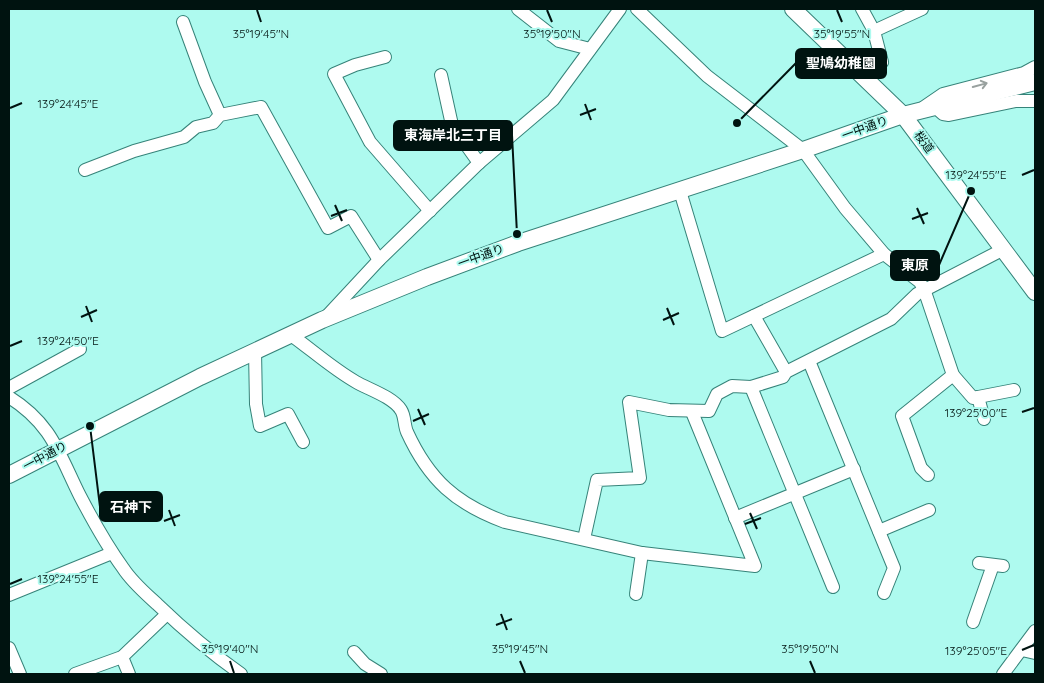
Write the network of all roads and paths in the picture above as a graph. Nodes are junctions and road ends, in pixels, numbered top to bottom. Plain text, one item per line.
1 (518, 9) edge
2 (620, 9) edge
3 (637, 9) edge
4 (794, 9) edge
5 (862, 9) edge
6 (922, 9) edge
7 (183, 22) dead end
8 (874, 31) junction
9 (590, 49) junction
10 (385, 57) dead end
11 (1035, 67) edge
12 (860, 73) junction
13 (441, 75) dead end
14 (1035, 82) edge
15 (1035, 101) edge
16 (927, 108) junction
17 (220, 115) junction
18 (903, 115) junction
19 (803, 150) junction
20 (480, 163) junction
21 (85, 170) dead end
22 (680, 191) junction
23 (430, 211) junction
24 (1002, 250) junction
25 (884, 254) junction
26 (379, 260) junction
27 (925, 292) junction
28 (1035, 292) edge
29 (754, 316) junction
30 (322, 320) junction
31 (291, 335) junction
32 (80, 349) dead end
33 (256, 351) junction
34 (809, 361) junction
35 (786, 372) junction
36 (953, 375) junction
37 (751, 387) junction
38 (9, 388) edge
39 (1014, 390) dead end
40 (9, 397) edge
41 (978, 397) junction
42 (692, 412) junction
43 (984, 419) dead end
44 (303, 442) dead end
45 (58, 449) junction
46 (854, 469) junction
47 (9, 475) edge
48 (928, 475) dead end
49 (794, 494) junction
50 (929, 510) dead end
51 (735, 518) junction
52 (878, 531) junction
53 (584, 539) junction
54 (112, 552) junction
55 (642, 553) junction
56 (979, 563) dead end
57 (833, 587) dead end
58 (884, 593) dead end
59 (636, 594) dead end
60 (9, 595) edge
61 (167, 614) junction
62 (973, 622) dead end
63 (1035, 631) edge
64 (9, 648) edge
65 (1022, 650) junction
66 (354, 652) dead end
67 (1035, 653) edge
68 (122, 657) junction
69 (20, 674) edge
70 (75, 674) edge
71 (129, 674) edge
72 (242, 674) edge
73 (380, 674) edge
74 (1003, 674) edge

1 - 9 street
2 - 9 street
3 - 19 street
4 - 12 street, 桜道
5 - 8 street
6 - 8 street
7 - 17 street
8 - 12 street
9 - 20 street
10 - 23 street
16 -> 11 street
12 - 18 street, 桜道
13 - 20 street
14 - 16 street, 一中通り
15 - 16 street
16 - 18 street, 一中通り
17 - 21 street
17 - 26 street
18 - 19 street, 一中通り
18 - 24 street, 桜道
19 - 22 street, 一中通り
19 - 25 street
20 - 23 street
22 - 29 street
22 - 30 street, 一中通り
23 - 26 street
24 - 27 street
24 - 28 street, 桜道
25 - 27 street
25 - 29 street
26 - 30 street
27 - 34 street
27 - 36 street
29 - 35 street
30 - 31 street, 一中通り
31 - 33 street, 一中通り
31 - 53 street
32 - 38 street
33 - 44 street
33 - 45 street, 一中通り
34 - 35 street
34 - 46 street
35 - 37 street
36 - 41 street
36 - 48 street
37 - 42 street
37 - 49 street
39 - 41 street
40 - 45 street
41 - 43 street
42 - 51 street
42 - 53 street
45 - 47 street, 一中通り
45 - 54 street
46 - 49 street
46 - 52 street
49 - 51 street
49 - 57 street
50 - 52 street
51 - 55 street
52 - 58 street
53 - 55 street
54 - 60 street
54 - 61 street
55 - 59 street
56 - 62 street
61 - 68 street
61 - 72 street
63 - 65 street
64 - 69 street
65 - 67 street
65 - 74 street
66 - 73 street
68 - 70 street
68 - 71 street

